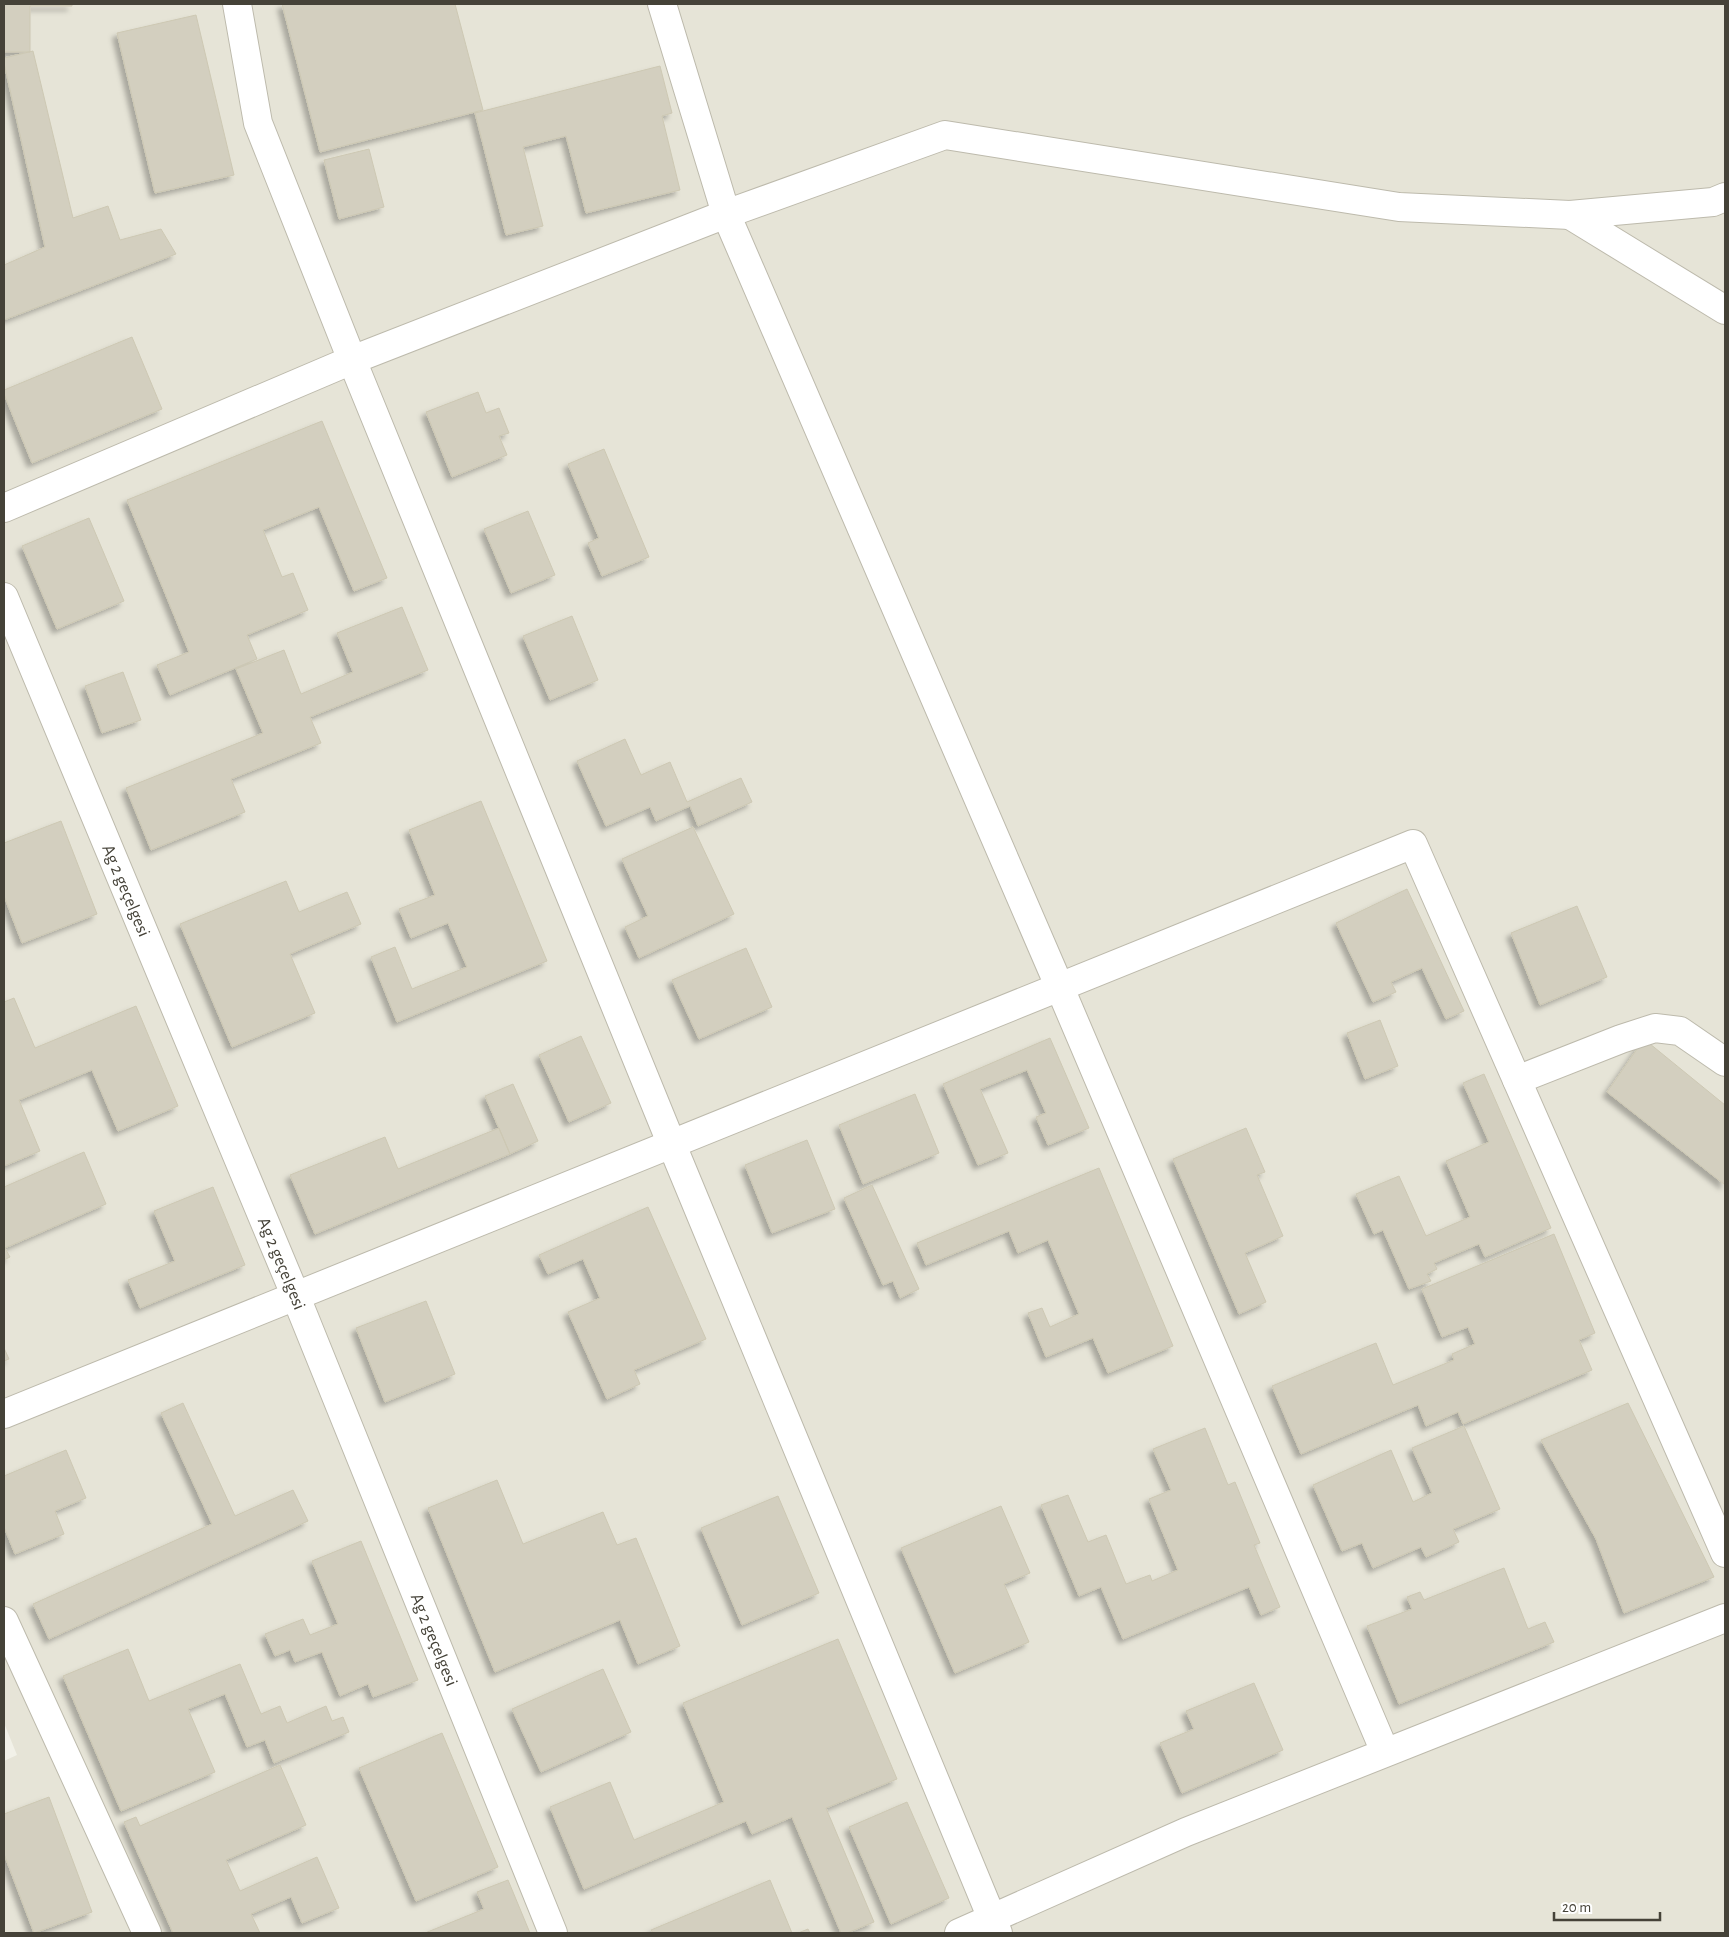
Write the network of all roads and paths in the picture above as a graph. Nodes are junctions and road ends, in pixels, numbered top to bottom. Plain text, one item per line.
1 (237, 4) edge
2 (662, 4) edge
3 (1725, 197) edge
4 (726, 214) junction
5 (1570, 215) junction
6 (1725, 310) edge
7 (352, 360) junction
8 (4, 508) edge
9 (4, 597) edge
10 (1060, 988) junction
11 (1725, 1062) edge
12 (1517, 1080) junction
13 (672, 1145) junction
14 (296, 1297) junction
15 (4, 1414) edge
16 (1725, 1552) edge
17 (1725, 1618) edge
18 (4, 1621) edge
19 (1385, 1752) junction
20 (994, 1926) edge
21 (147, 1933) edge
22 (553, 1933) edge
23 (959, 1933) edge

1 - 7 street
2 - 4 street
3 - 5 street
4 - 5 street
4 - 7 street
4 - 10 street
5 - 6 street
7 - 8 street
7 - 13 street
9 - 14 street, Ag 2 geçelgesi
10 - 12 street
10 - 13 street
10 - 19 street
11 - 12 street
12 - 16 street
13 - 14 street
13 - 20 street
14 - 15 street
14 - 22 street, Ag 2 geçelgesi
17 - 19 street
18 - 21 street
19 - 20 street
20 - 23 street

